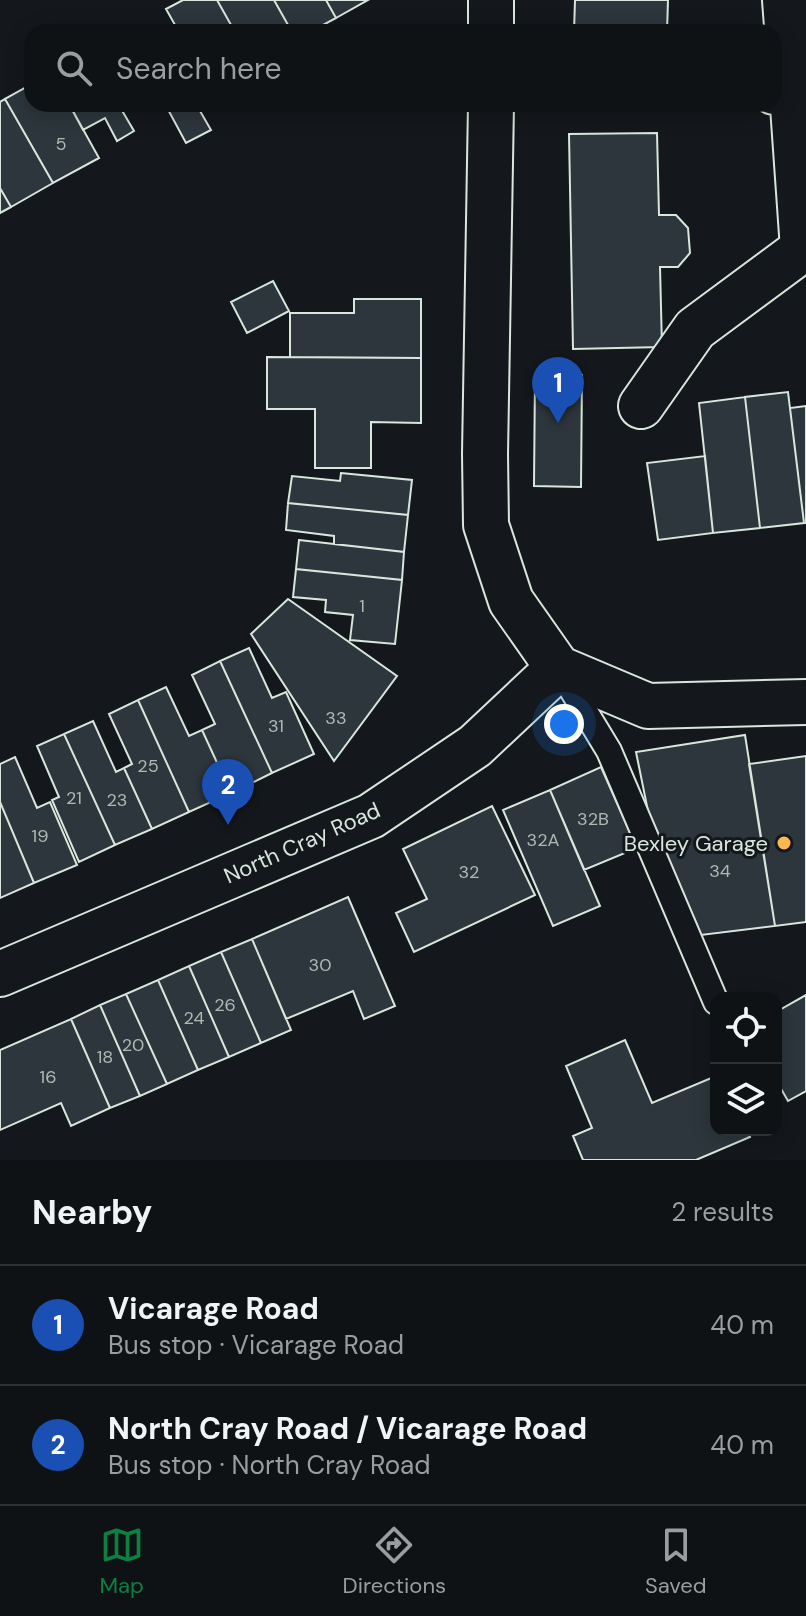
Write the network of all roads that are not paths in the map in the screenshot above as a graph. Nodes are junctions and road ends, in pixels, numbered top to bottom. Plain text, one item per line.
1 (491, 0) edge
2 (785, 0) edge
3 (491, 24) edge
4 (783, 92) edge
5 (491, 112) edge
6 (804, 249) edge
7 (641, 406) dead end
8 (558, 668) junction
9 (806, 702) edge
10 (0, 974) edge
11 (712, 992) edge

1 - 3 main road
2 - 4 main road
4 - 6 main road
5 - 8 main road
6 - 7 main road
8 - 9 main road
8 - 10 main road, North Cray Road
8 - 11 lane

